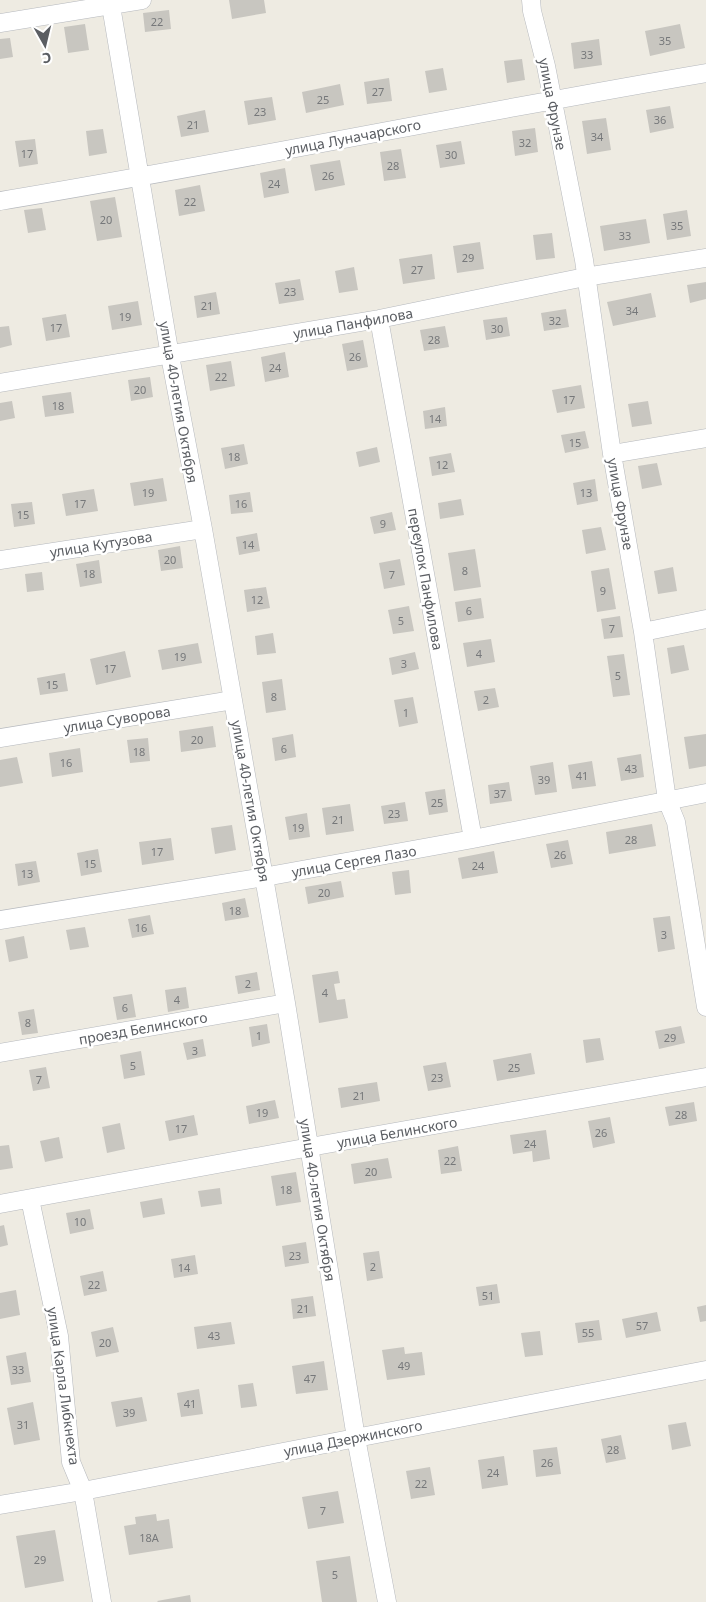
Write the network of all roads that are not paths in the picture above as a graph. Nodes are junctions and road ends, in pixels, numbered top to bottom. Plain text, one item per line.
1 (142, 0) edge
2 (531, 0) edge
3 (111, 3) edge
4 (0, 22) edge
5 (706, 73) edge
6 (552, 99) junction
7 (140, 178) junction
8 (0, 201) edge
9 (706, 258) edge
10 (586, 277) junction
11 (379, 319) junction
12 (170, 356) junction
13 (0, 384) edge
14 (706, 438) edge
15 (612, 454) junction
16 (203, 528) junction
17 (0, 560) edge
18 (706, 619) edge
19 (643, 632) junction
20 (233, 700) junction
21 (0, 738) edge
22 (706, 793) edge
23 (667, 800) junction
24 (474, 839) junction
25 (264, 877) junction
26 (0, 920) edge
27 (286, 1003) junction
28 (706, 1008) edge
29 (0, 1054) edge
30 (706, 1077) edge
31 (310, 1147) junction
32 (30, 1199) junction
33 (0, 1204) edge
34 (706, 1370) edge
35 (356, 1438) junction
36 (83, 1491) junction
37 (0, 1505) edge
38 (102, 1602) edge
39 (388, 1602) edge

1 - 3 street
2 - 6 street, улица Фрунзе
3 - 4 street
3 - 7 street, улица 40-летия Октября
5 - 6 street, улица Луначарского
6 - 7 street, улица Луначарского
6 - 10 street, улица Фрунзе
7 - 8 street, улица Луначарского
7 - 12 street, улица 40-летия Октября
9 - 10 street, улица Панфилова
10 - 11 street, улица Панфилова
10 - 15 street, улица Фрунзе
11 - 12 street, улица Панфилова
11 - 24 street, переулок Панфилова
12 - 13 street, улица Панфилова
12 - 16 street, улица 40-летия Октября
14 - 15 street
15 - 19 street, улица Фрунзе
16 - 17 street, улица Кутузова
16 - 20 street, улица 40-летия Октября
18 - 19 street
19 - 23 street, улица Фрунзе
20 - 21 street, улица Суворова
20 - 25 street, улица 40-летия Октября
22 - 23 street, улица Сергея Лазо
23 - 24 street, улица Сергея Лазо
23 - 28 street, улица Фрунзе
24 - 25 street, улица Сергея Лазо
25 - 26 street, улица Сергея Лазо
25 - 27 street, улица 40-летия Октября
27 - 29 street, проезд Белинского
27 - 31 street, улица 40-летия Октября
30 - 31 street, улица Белинского
31 - 32 street, улица Белинского
31 - 35 street, улица 40-летия Октября
32 - 33 street, улица Белинского
32 - 36 street, улица Карла Либкнехта
34 - 35 street, улица Дзержинского
35 - 36 street, улица Дзержинского
35 - 39 street, улица 40-летия Октября
36 - 37 street, улица Дзержинского
36 - 38 street, улица Карла Либкнехта

